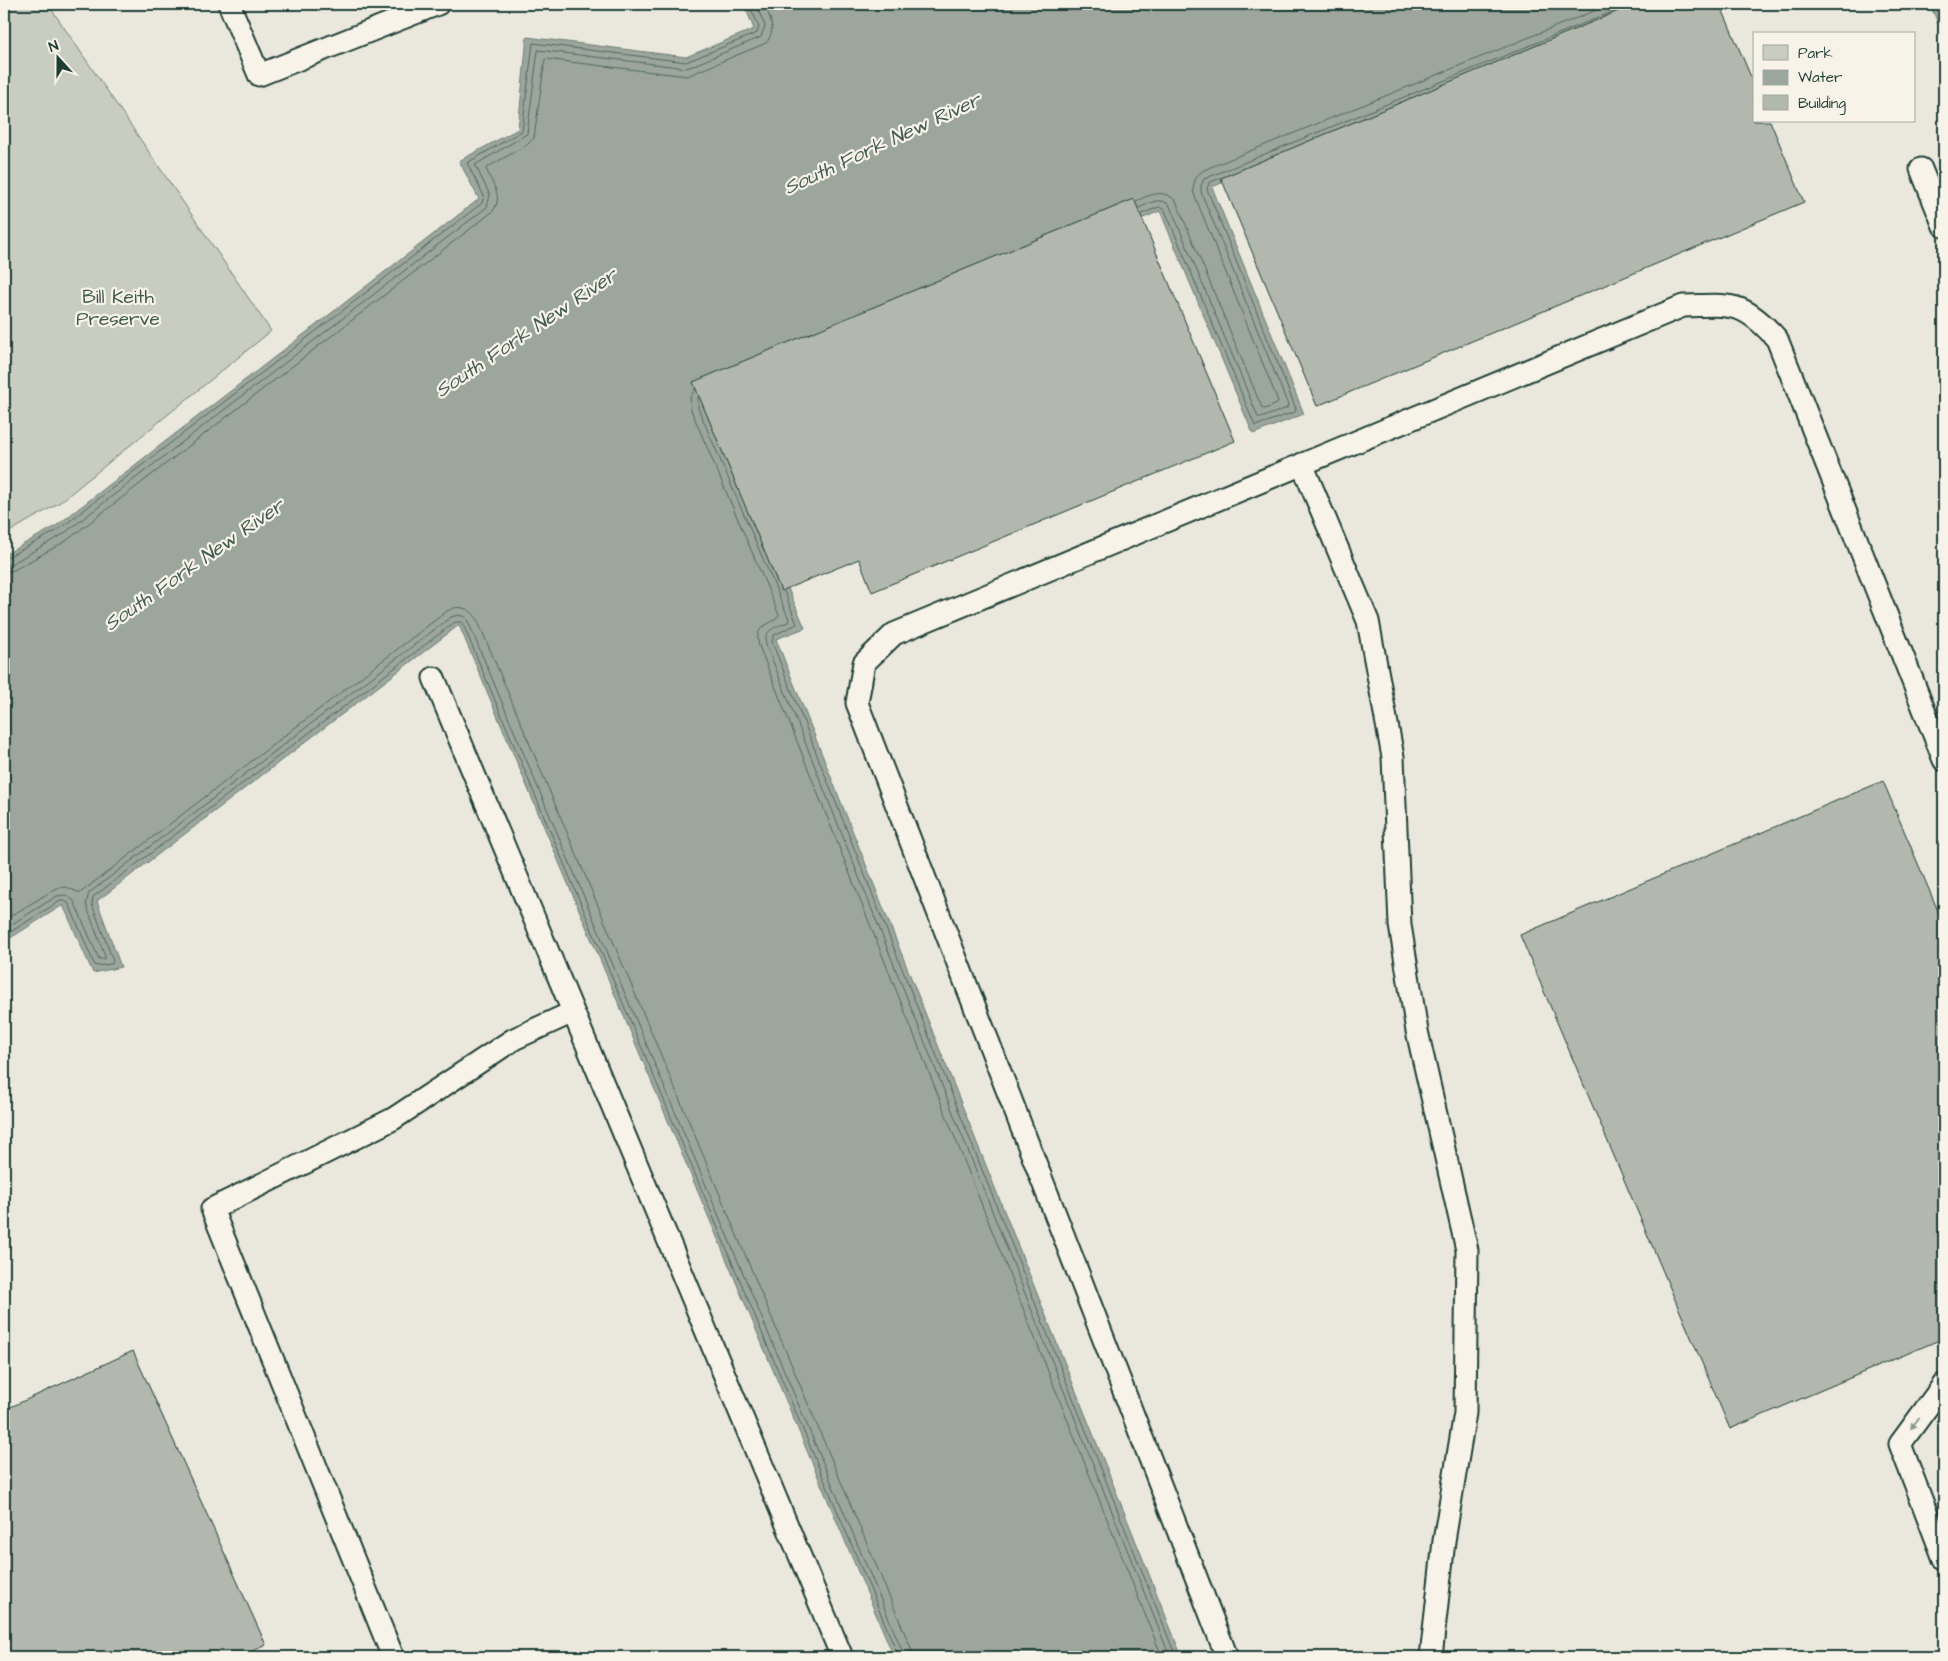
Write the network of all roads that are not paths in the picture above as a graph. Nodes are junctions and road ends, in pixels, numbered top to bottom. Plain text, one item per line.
1 (229, 4) edge
2 (438, 4) edge
3 (1921, 169) dead end
4 (1944, 226) edge
5 (1302, 464) junction
6 (434, 678) dead end
7 (1944, 760) edge
8 (573, 1012) junction
9 (1944, 1384) edge
10 (1944, 1559) edge
11 (393, 1657) edge
12 (842, 1657) edge
13 (1227, 1657) edge
14 (1431, 1657) edge

1 - 2 lane
3 - 4 lane
5 - 7 lane
5 - 13 lane
5 - 14 lane
6 - 8 lane
8 - 11 lane
8 - 12 lane
9 -> 10 lane

